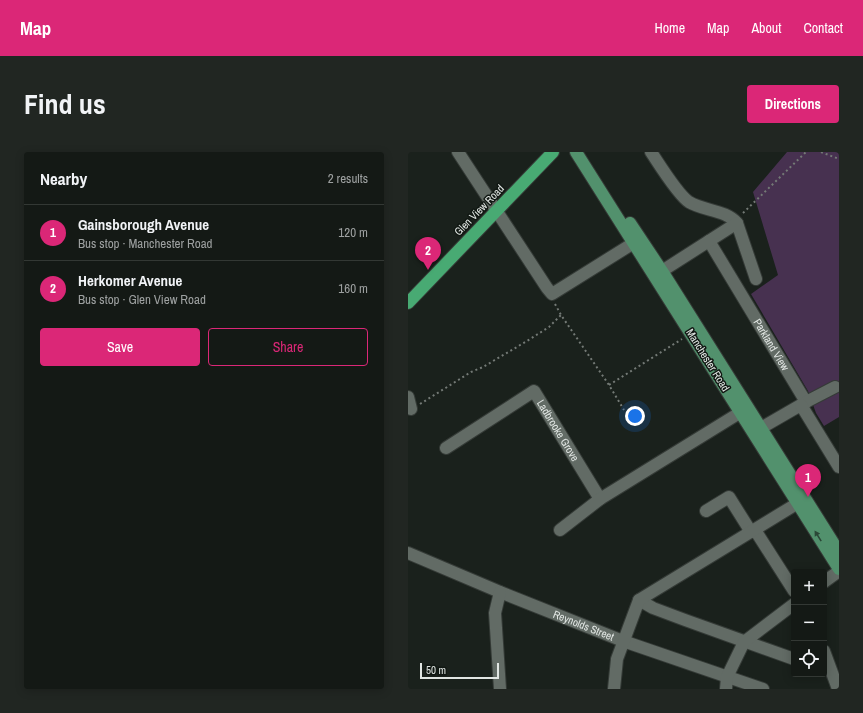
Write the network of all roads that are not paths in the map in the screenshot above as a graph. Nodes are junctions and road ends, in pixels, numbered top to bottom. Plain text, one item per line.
1 (458, 152) edge
2 (553, 152) edge
3 (576, 152) edge
4 (586, 152) edge
5 (651, 152) edge
6 (496, 211) junction
7 (736, 222) junction
8 (637, 241) junction
9 (709, 242) junction
10 (658, 273) junction
11 (756, 279) dead end
12 (408, 303) edge
13 (711, 357) junction
14 (835, 387) dead end
15 (804, 403) junction
16 (744, 410) junction
17 (757, 430) junction
18 (446, 448) dead end
19 (839, 467) edge
20 (600, 499) junction
21 (802, 501) junction
22 (706, 511) dead end
23 (560, 530) dead end
24 (753, 531) junction
25 (839, 552) edge
26 (408, 553) edge
27 (839, 570) edge
28 (827, 580) edge
29 (791, 587) edge
30 (500, 592) junction
31 (639, 600) junction
32 (793, 605) edge
33 (623, 641) junction
34 (744, 642) junction
35 (791, 657) edge
36 (828, 672) edge
37 (727, 677) junction
38 (500, 689) edge
39 (614, 689) edge
40 (726, 689) edge
41 (763, 689) edge
42 (838, 689) edge

1 - 6 street
2 - 6 highway, Glen View Road
3 - 8 main road, Manchester Road
4 - 8 main road, Manchester Road
5 - 7 street
6 - 8 street
6 - 12 highway, Glen View Road
7 - 9 street
7 - 11 street
8 - 10 main road, Manchester Road
9 - 10 street
9 - 15 street, Parkland View
10 - 13 main road, Manchester Road
10 - 13 main road, Manchester Road
13 - 16 main road, Manchester Road
14 - 15 street
15 - 17 street
15 - 19 street, Parkland View
16 - 17 main road, Manchester Road
16 - 20 street
17 - 21 main road, Manchester Road
18 - 20 street, Ladbrooke Grove
20 - 23 street
21 - 24 street
21 - 25 main road, Manchester Road
27 -> 21 main road, Manchester Road
22 - 24 street
24 - 29 street
24 - 31 street
26 - 30 street, Reynolds Street
27 - 28 street
30 - 33 street, Reynolds Street
30 - 38 street
31 - 33 street
31 - 34 street
32 - 34 street
33 - 37 street, Reynolds Street
33 - 39 street
34 - 35 street
34 - 37 street
36 - 42 street
37 - 40 street
37 - 41 street, Reynolds Street

